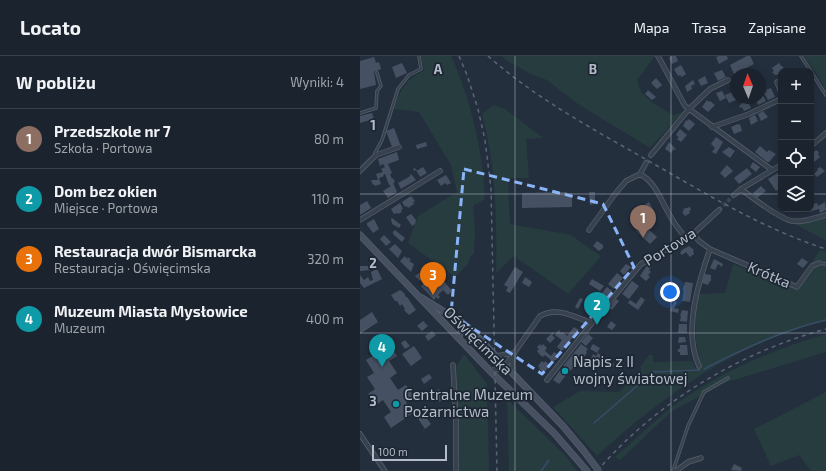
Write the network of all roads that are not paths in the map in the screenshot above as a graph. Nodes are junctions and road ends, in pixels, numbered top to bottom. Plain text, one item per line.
1 (419, 56) edge
2 (658, 56) edge
3 (801, 56) edge
4 (377, 73) dead end
5 (728, 80) dead end
6 (826, 95) edge
7 (778, 100) edge
8 (689, 109) junction
9 (360, 113) edge
10 (712, 126) junction
11 (826, 133) edge
12 (814, 143) edge
13 (399, 147) dead end
14 (376, 155) junction
15 (651, 155) tunnel mouth
16 (646, 163) tunnel mouth
17 (778, 167) edge
18 (772, 170) junction
19 (360, 171) edge
20 (440, 171) dead end
21 (640, 174) junction
22 (741, 189) junction
23 (734, 195) tunnel mouth
24 (719, 210) tunnel mouth
25 (826, 215) edge
26 (360, 220) edge
27 (589, 230) dead end
28 (693, 234) junction
29 (360, 235) edge
30 (686, 238) junction
31 (710, 249) junction
32 (819, 263) joint
33 (826, 264) edge
34 (419, 296) junction
35 (592, 323) junction
36 (470, 329) junction
37 (458, 338) junction
38 (514, 353) junction
39 (496, 356) junction
40 (453, 365) dead end
41 (505, 366) junction
42 (699, 366) dead end
43 (490, 371) junction
44 (513, 375) junction
45 (728, 378) dead end
46 (548, 380) dead end
47 (360, 434) edge
48 (701, 458) dead end
49 (385, 471) edge
50 (456, 471) edge
51 (587, 471) edge
52 (600, 471) edge
53 (674, 471) edge

1 - 14 lane
2 - 8 street
3 - 6 lane
4 - 9 lane
5 - 8 street
7 - 10 street
8 - 10 street
8 - 15 street
10 - 18 street
11 - 12 street
13 - 14 street
14 - 19 street
16 - 21 street
17 - 18 street
18 - 22 street
20 - 26 street
21 - 27 street
21 - 30 street
22 - 23 street
22 - 25 street
24 - 28 street, Portowa
28 - 30 street, Portowa
28 - 31 street
29 - 34 main road, Oświęcimska
30 - 35 street, Portowa
31 - 32 street, Krótka
31 - 42 street
32 - 33 lane
34 - 36 main road, Oświęcimska
34 - 37 main road, Oświęcimska
35 - 38 street
35 - 46 street, Portowa
36 - 37 main road
36 - 39 main road, Oświęcimska
37 - 43 main road, Oświęcimska
38 - 39 street
38 - 41 street
38 - 44 street
39 - 41 main road, Oświęcimska
40 - 50 street
41 - 43 street
41 - 44 main road, Oświęcimska
43 - 51 main road, Oświęcimska
44 - 52 main road, Oświęcimska, bridge
45 - 53 lane
47 - 49 street
48 - 53 street

